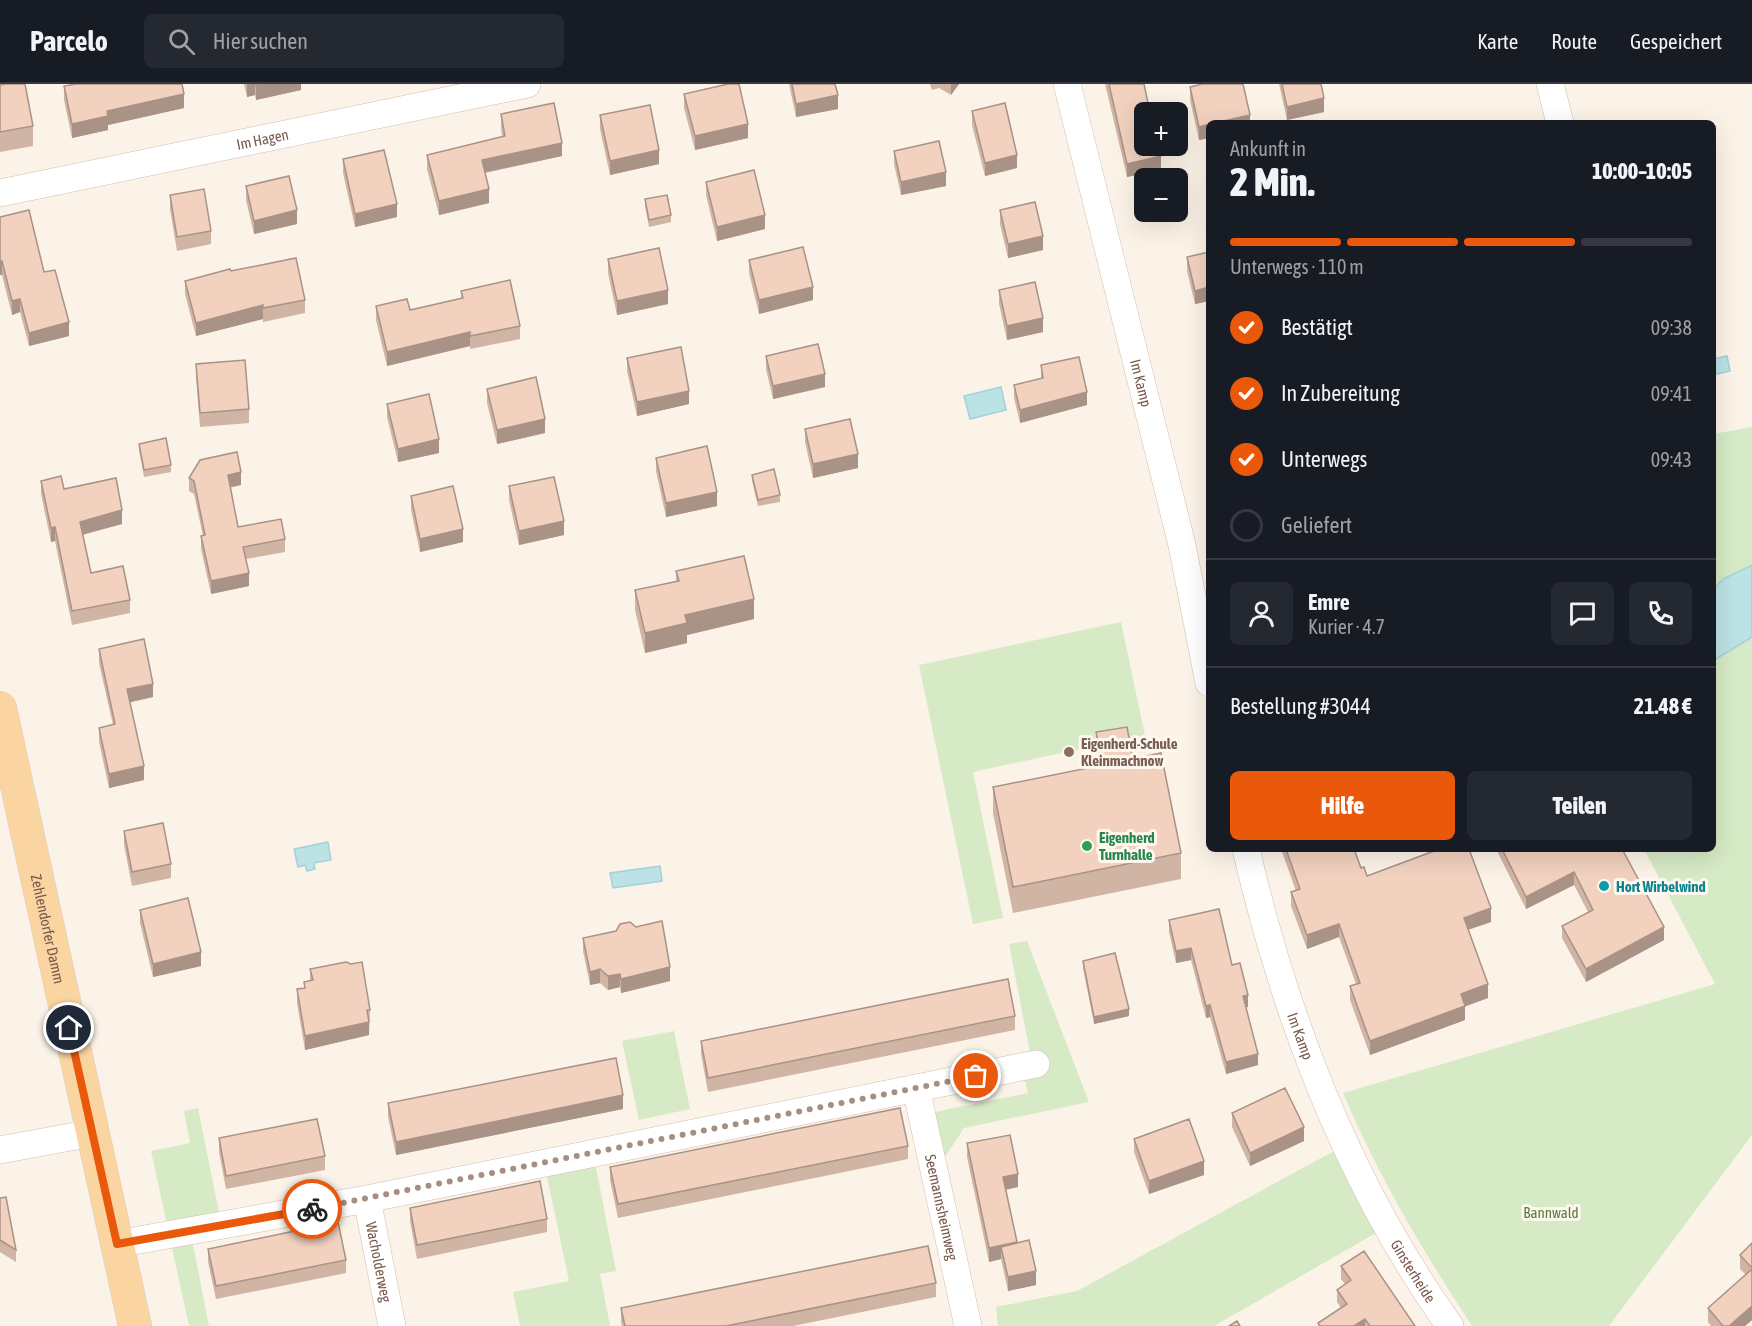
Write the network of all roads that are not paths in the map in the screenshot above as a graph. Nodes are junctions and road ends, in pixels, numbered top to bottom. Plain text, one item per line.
1 (527, 84) edge
2 (1067, 84) edge
3 (1550, 84) edge
4 (1559, 120) edge
5 (0, 193) edge
6 (1206, 668) edge
7 (0, 708) edge
8 (1247, 852) edge
9 (1036, 1064) dead end
10 (916, 1088) junction
11 (92, 1133) junction
12 (0, 1150) edge
13 (367, 1199) junction
14 (1381, 1215) joint
15 (117, 1244) junction
16 (135, 1326) edge
17 (392, 1326) edge
18 (968, 1326) edge
19 (1450, 1326) edge

1 - 5 street, Im Hagen
2 - 6 street, Im Kamp
3 - 4 street
7 - 11 main road, Zehlendorfer Damm
8 - 14 street, Im Kamp
9 - 10 street
10 - 13 street
10 - 18 street, Seemannsheimweg
11 - 12 street
11 - 15 main road, Zehlendorfer Damm
13 - 15 street
13 - 17 street, Wacholderweg
14 - 19 street, Ginsterheide
15 - 16 main road, Zehlendorfer Damm

